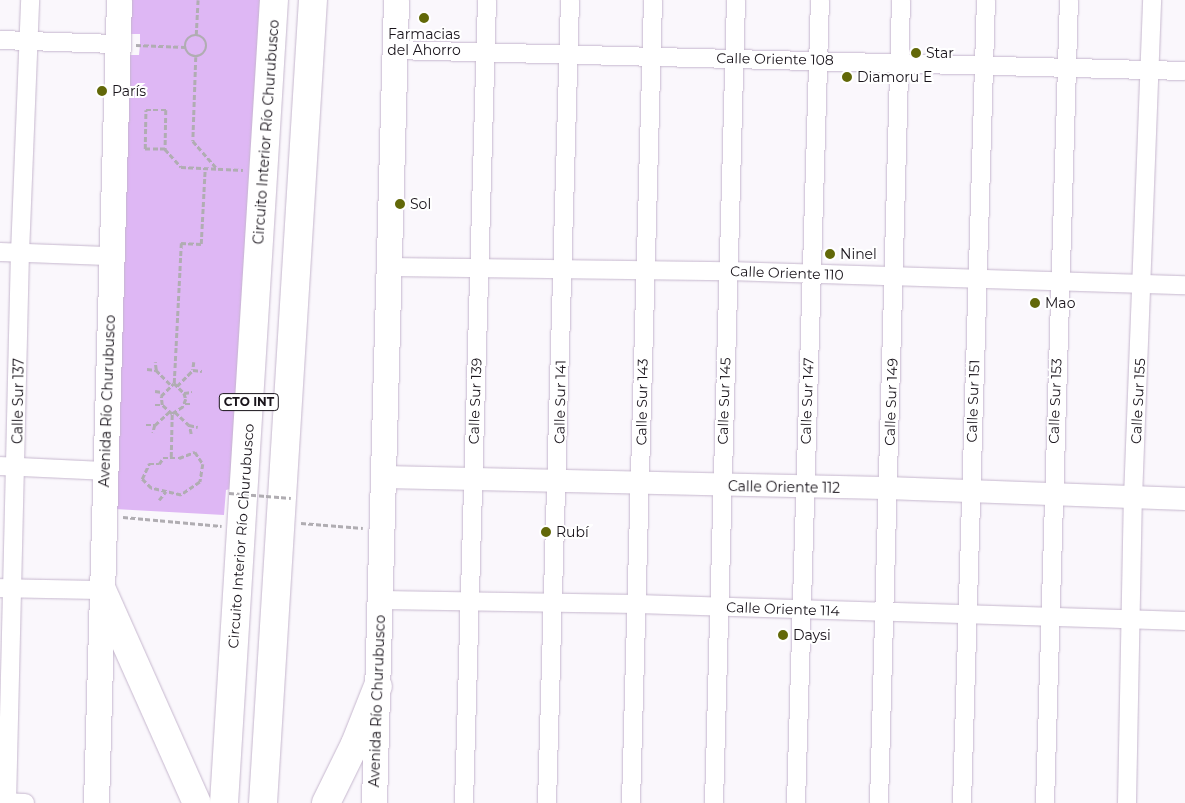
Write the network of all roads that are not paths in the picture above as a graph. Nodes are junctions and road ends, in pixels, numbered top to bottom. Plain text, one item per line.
1 (30, 0) edge
2 (118, 0) edge
3 (274, 0) edge
4 (313, 0) edge
5 (396, 0) edge
6 (486, 0) edge
7 (570, 0) edge
8 (653, 0) edge
9 (736, 0) edge
10 (820, 0) edge
11 (901, 0) edge
12 (986, 0) edge
13 (1069, 0) edge
14 (1152, 0) edge
15 (0, 40) edge
16 (29, 41) junction
17 (129, 44) junction
18 (394, 50) junction
19 (484, 51) junction
20 (569, 53) junction
21 (651, 55) junction
22 (734, 58) junction
23 (819, 60) junction
24 (900, 62) junction
25 (984, 65) junction
26 (1065, 67) junction
27 (1150, 69) junction
28 (1185, 71) edge
29 (0, 252) edge
30 (20, 253) junction
31 (111, 256) junction
32 (389, 267) junction
33 (478, 267) junction
34 (563, 268) junction
35 (646, 269) junction
36 (728, 271) junction
37 (811, 273) junction
38 (896, 276) junction
39 (977, 278) junction
40 (1060, 282) junction
41 (1143, 284) junction
42 (1185, 285) edge
43 (8, 466) edge
44 (105, 471) junction
45 (384, 477) junction
46 (472, 480) junction
47 (558, 482) junction
48 (641, 484) junction
49 (721, 486) junction
50 (804, 487) junction
51 (887, 488) junction
52 (970, 493) junction
53 (1052, 495) junction
54 (1133, 498) junction
55 (1185, 499) edge
56 (7, 588) edge
57 (102, 590) junction
58 (380, 600) junction
59 (470, 600) junction
60 (554, 603) junction
61 (638, 604) junction
62 (719, 607) junction
63 (804, 609) junction
64 (884, 612) junction
65 (967, 614) junction
66 (1051, 617) junction
67 (1132, 620) junction
68 (1185, 621) edge
69 (378, 686) junction
70 (10, 802) edge
71 (96, 803) edge
72 (197, 803) edge
73 (224, 803) edge
74 (263, 803) edge
75 (326, 803) edge
76 (374, 803) edge
77 (464, 803) edge
78 (547, 803) edge
79 (630, 803) edge
80 (714, 803) edge
81 (796, 803) edge
82 (879, 803) edge
83 (962, 803) edge
84 (1045, 803) edge
85 (1127, 803) edge

1 - 16 street, Calle Sur 137
2 - 17 main road, Avenida Río Churubusco
3 - 73 highway, Circuito Interior Río Churubusco / CTO INT
4 - 74 highway, CTO INT
5 - 18 main road, Avenida Río Churubusco
6 - 19 street, Calle Sur 139
7 - 20 street, Calle Sur 141
8 - 21 street, Calle Sur 143
9 - 22 street, Calle Sur 145
10 - 23 street, Calle Sur 147
11 - 24 street, Calle Sur 149
12 - 25 street, Calle Sur 151
13 - 26 street, Calle Sur 153
14 - 27 street, Calle Sur 155
15 - 16 street
16 - 17 street
16 - 30 street, Calle Sur 137
17 - 31 main road, Avenida Río Churubusco
18 - 19 street, Calle Oriente 108
18 - 32 main road, Avenida Río Churubusco
19 - 20 street, Calle Oriente 108
19 - 33 street, Calle Sur 139
20 - 21 street, Calle Oriente 108
20 - 34 street, Calle Sur 141
21 - 22 street, Calle Oriente 108
21 - 35 street, Calle Sur 143
22 - 23 street, Calle Oriente 108
22 - 36 street, Calle Sur 145
23 - 24 street, Calle Oriente 108
23 - 37 street, Calle Sur 147
24 - 25 street, Calle Oriente 108
24 - 38 street, Calle Sur 149
25 - 26 street, Calle Oriente 108
25 - 39 street, Calle Sur 151
26 - 27 street, Calle Oriente 108
26 - 40 street, Calle Sur 153
27 - 28 street, Calle Oriente 108
27 - 41 street, Calle Sur 155
29 - 30 street
30 - 31 street
30 - 43 street, Calle Sur 137
31 - 44 main road, Avenida Río Churubusco
32 - 33 street, Calle Oriente 110
32 - 45 main road, Avenida Río Churubusco
33 - 34 street, Calle Oriente 110
33 - 46 street, Calle Sur 139
34 - 35 street, Calle Oriente 110
34 - 47 street, Calle Sur 141
35 - 36 street, Calle Oriente 110
35 - 48 street, Calle Sur 143
36 - 37 street, Calle Oriente 110
36 - 49 street, Calle Sur 145
37 - 38 street, Calle Oriente 110
37 - 50 street, Calle Sur 147
38 - 39 street, Calle Oriente 110
38 - 51 street, Calle Sur 149
39 - 40 street, Calle Oriente 110
39 - 52 street, Calle Sur 151
40 - 41 street, Calle Oriente 110
40 - 53 street, Calle Sur 153
41 - 42 street, Calle Oriente 110
41 - 54 street, Calle Sur 155
43 - 44 street
43 - 56 street, Calle Sur 137
44 - 57 main road, Avenida Río Churubusco
45 - 46 street, Calle Oriente 112
45 - 58 main road, Avenida Río Churubusco
46 - 47 street, Calle Oriente 112
46 - 59 street, Calle Sur 139
47 - 48 street, Calle Oriente 112
47 - 60 street, Calle Sur 141
48 - 49 street, Calle Oriente 112
48 - 61 street, Calle Sur 143
49 - 50 street, Calle Oriente 112
49 - 62 street, Calle Sur 145
50 - 51 street, Calle Oriente 112
50 - 63 street, Calle Sur 147
51 - 52 street, Calle Oriente 112
51 - 64 street, Calle Sur 149
52 - 53 street, Calle Oriente 112
52 - 65 street, Calle Sur 151
53 - 54 street, Calle Oriente 112
53 - 66 street, Calle Sur 153
54 - 55 street, Calle Oriente 112
54 - 67 street, Calle Sur 155
56 - 57 street
56 - 70 street, Calle Sur 137
57 - 71 main road, Avenida Río Churubusco
57 - 72 highway
58 - 59 street, Calle Oriente 114
58 - 69 main road, Avenida Río Churubusco
59 - 60 street, Calle Oriente 114
59 - 77 street, Calle Sur 139
60 - 61 street, Calle Oriente 114
60 - 78 street, Calle Sur 141
61 - 62 street, Calle Oriente 114
61 - 79 street, Calle Sur 143
62 - 63 street, Calle Oriente 114
62 - 80 street, Calle Sur 145
63 - 64 street, Calle Oriente 114
63 - 81 street, Calle Sur 147
64 - 65 street, Calle Oriente 114
64 - 82 street, Calle Sur 149
65 - 66 street, Calle Oriente 114
65 - 83 street, Calle Sur 151
66 - 67 street, Calle Oriente 114
66 - 84 street, Calle Sur 153
67 - 68 street, Calle Oriente 114
67 - 85 street, Calle Sur 155
69 - 75 highway
69 - 76 main road, Avenida Río Churubusco

